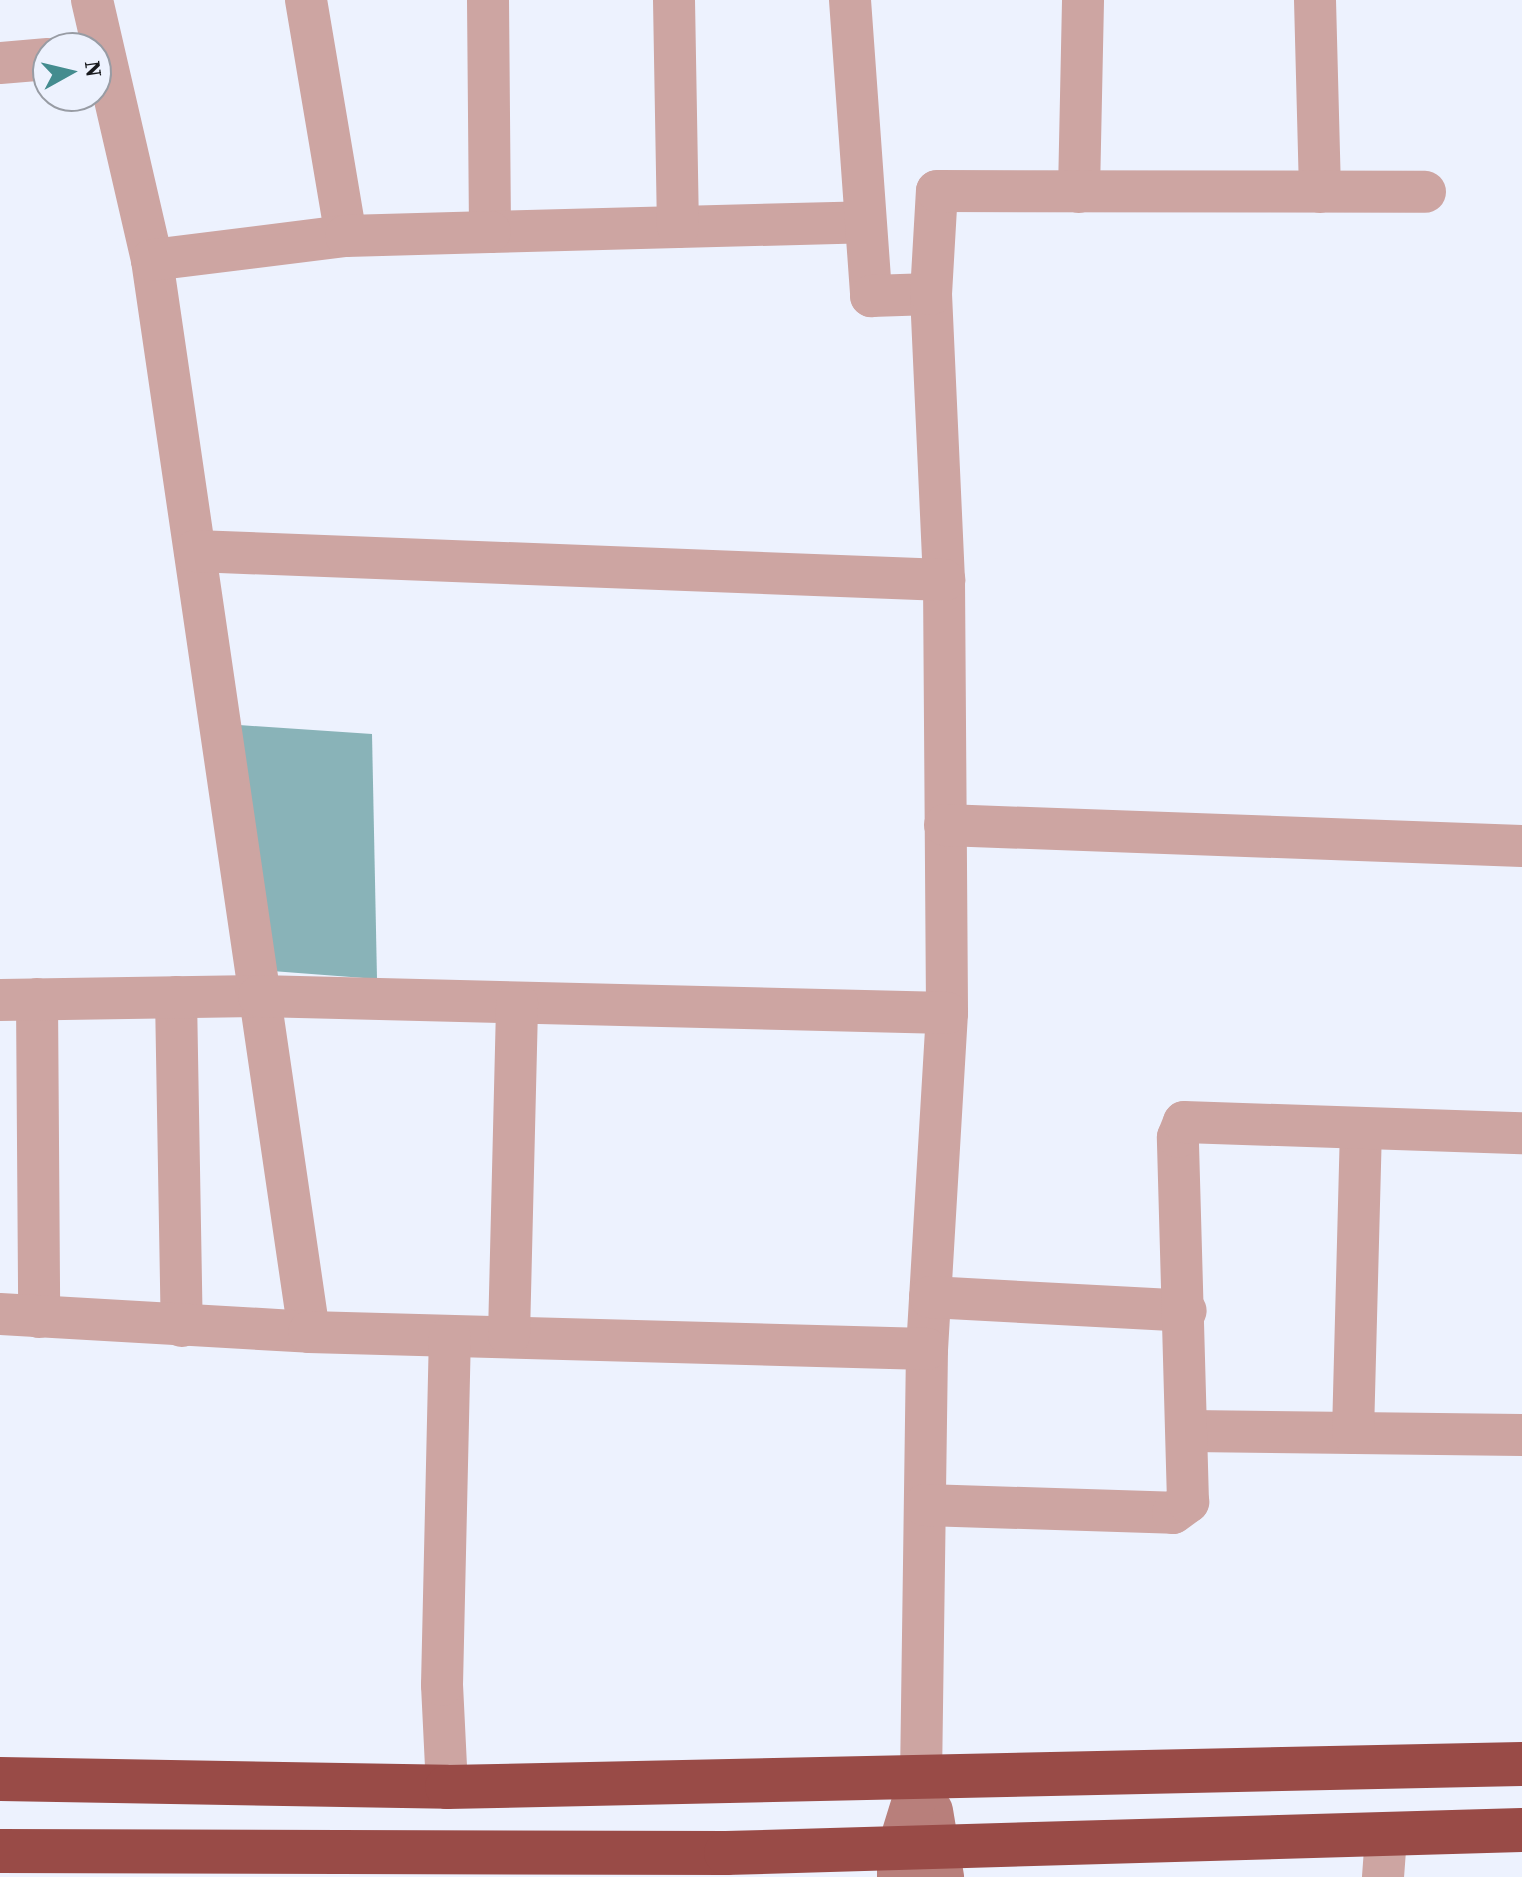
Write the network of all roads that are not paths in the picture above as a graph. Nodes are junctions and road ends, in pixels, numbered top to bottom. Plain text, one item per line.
1 (92, 0) edge
2 (306, 0) edge
3 (488, 0) edge
4 (674, 0) edge
5 (850, 0) edge
6 (1083, 0) edge
7 (1315, 0) edge
8 (96, 32) edge
9 (32, 60) edge
10 (0, 63) edge
11 (112, 105) edge
12 (1079, 192) junction
13 (1320, 192) junction
14 (1425, 192) dead end
15 (865, 222) junction
16 (678, 227) junction
17 (490, 232) junction
18 (346, 236) junction
19 (152, 260) junction
20 (931, 294) junction
21 (195, 551) junction
22 (944, 580) junction
23 (945, 825) junction
24 (1522, 846) edge
25 (259, 996) junction
26 (176, 997) junction
27 (18, 1000) edge
28 (517, 1003) junction
29 (947, 1013) junction
30 (1361, 1128) junction
31 (1522, 1133) edge
32 (930, 1297) junction
33 (1186, 1311) junction
34 (19, 1316) edge
35 (182, 1326) junction
36 (309, 1332) junction
37 (509, 1335) junction
38 (450, 1337) junction
39 (927, 1349) junction
40 (1191, 1431) junction
41 (1353, 1433) junction
42 (1522, 1435) edge
43 (925, 1505) junction
44 (1522, 1764) edge
45 (921, 1778) junction
46 (0, 1779) edge
47 (447, 1787) junction
48 (1522, 1830) edge
49 (0, 1851) edge
50 (726, 1853) junction
51 (1384, 1856) edge
52 (920, 1863) edge
53 (387, 1866) edge
54 (763, 1877) edge

1 - 8 street
2 - 18 street
3 - 17 street
4 - 16 street
5 - 15 street
6 - 12 street
7 - 13 street
9 - 10 street
11 - 19 street
12 - 13 street
12 - 20 street
13 - 14 street
15 - 16 street
15 - 20 street
16 - 17 street
17 - 18 street
18 - 19 street
19 - 21 street
20 - 22 street
21 - 22 street
21 - 25 street
22 - 23 street
23 - 24 street
23 - 29 street
25 - 26 street
25 - 28 street
25 - 36 street
26 - 27 street
26 - 35 street
27 - 34 street
28 - 29 street
28 - 37 street
29 - 32 street
30 - 31 street
30 - 33 street
30 - 41 street
32 - 33 street
32 - 39 street
33 - 40 street
34 - 35 street
35 - 36 street
36 - 38 street
37 - 38 street
37 - 39 street
38 - 47 street
39 - 43 street
40 - 41 street
40 - 43 street
41 - 42 street
43 - 45 street
44 - 45 highway
45 - 47 highway
45 - 52 street
46 - 47 highway
48 - 51 highway
49 - 53 highway
50 - 52 highway
50 - 53 highway
50 - 54 highway
51 - 52 highway

